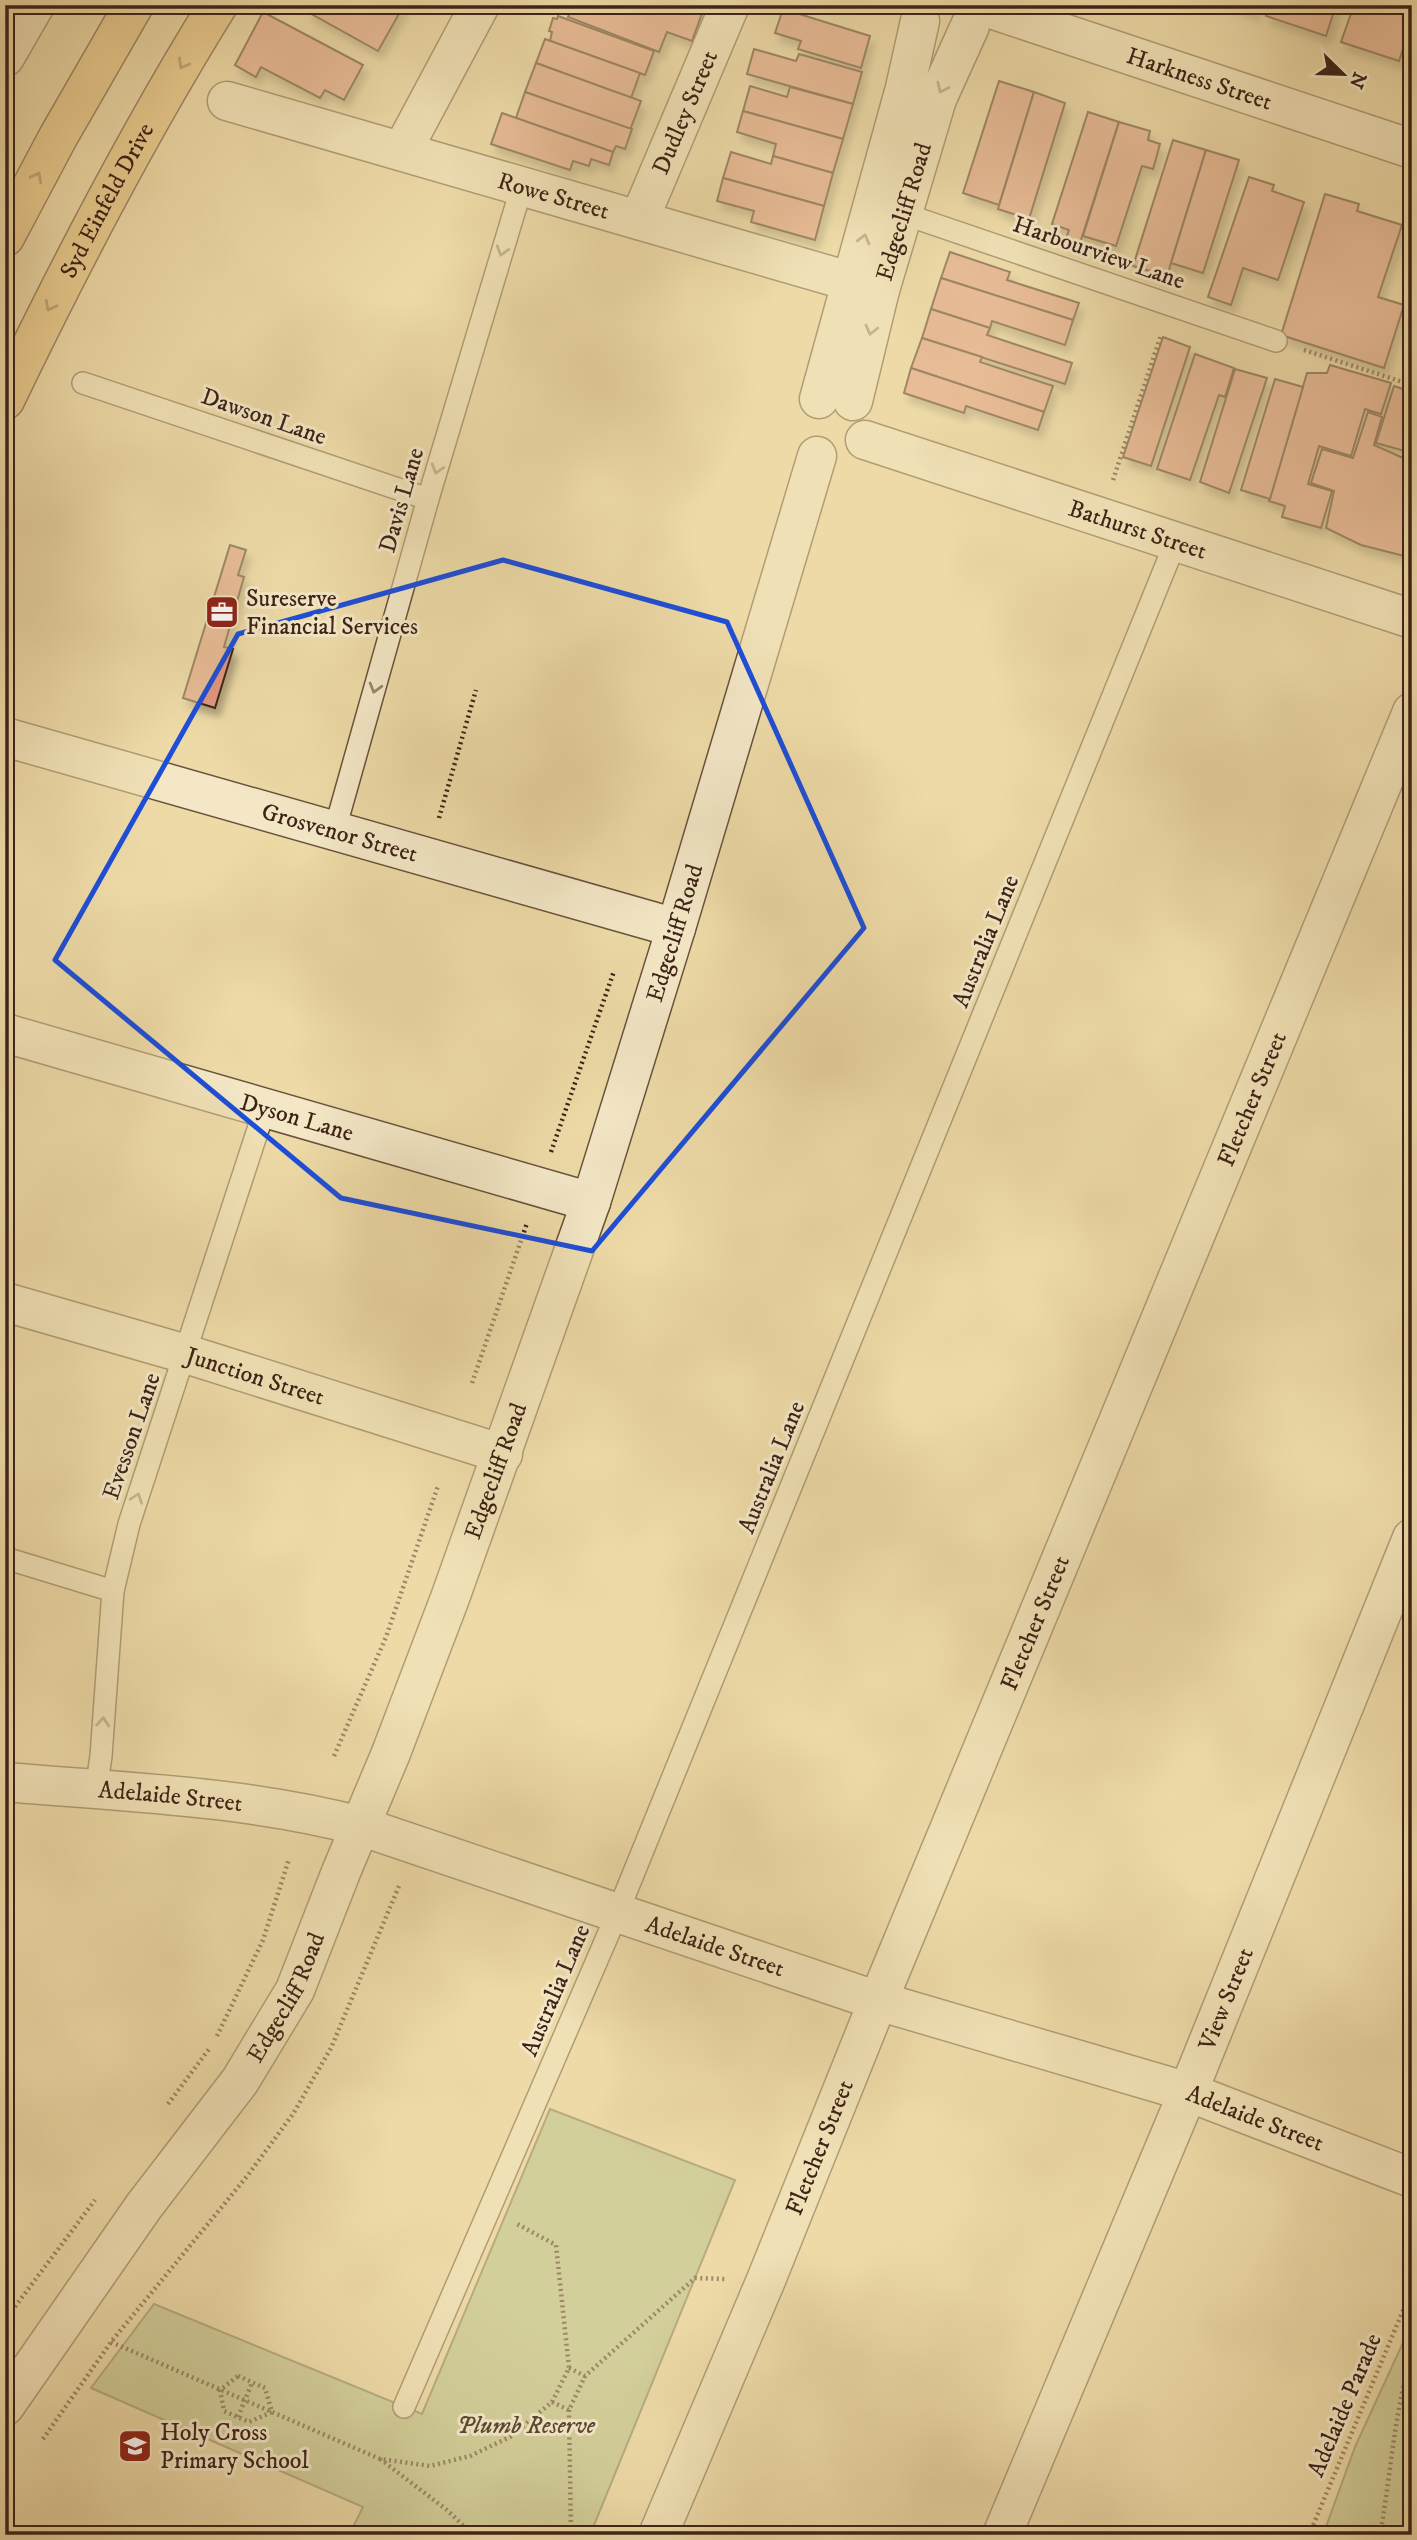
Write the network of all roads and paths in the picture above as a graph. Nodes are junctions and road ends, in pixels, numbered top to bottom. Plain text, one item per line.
1 (35, 5) edge
2 (134, 5) edge
3 (218, 5) edge
4 (480, 5) edge
5 (730, 5) edge
6 (912, 10) edge
7 (980, 13) edge
8 (5, 57) edge
9 (227, 101) dead end
10 (1412, 149) edge
11 (402, 151) junction
12 (522, 186) junction
13 (904, 214) junction
14 (639, 220) junction
15 (5, 237) edge
16 (866, 286) junction
17 (1171, 304) junction
18 (1276, 341) joint
19 (83, 383) dead end
20 (1412, 385) edge
21 (5, 400) edge
22 (836, 400) junction
23 (864, 440) junction
24 (817, 456) junction
25 (428, 499) junction
26 (1101, 517) junction
27 (1176, 541) junction
28 (1412, 620) edge
29 (476, 690) dead end
30 (1412, 712) edge
31 (5, 737) edge
32 (335, 829) junction
33 (429, 856) junction
34 (676, 928) junction
35 (614, 971) dead end
36 (5, 1033) edge
37 (265, 1108) junction
38 (539, 1187) junction
39 (591, 1202) junction
40 (5, 1302) edge
41 (186, 1354) junction
42 (472, 1383) dead end
43 (503, 1454) junction
44 (438, 1486) dead end
45 (1412, 1538) edge
46 (5, 1558) edge
47 (113, 1591) junction
48 (334, 1756) dead end
49 (5, 1782) edge
50 (96, 1790) junction
51 (360, 1826) junction
52 (289, 1859) dead end
53 (399, 1886) dead end
54 (617, 1914) junction
55 (878, 2001) junction
56 (1188, 2092) junction
57 (164, 2109) dead end
58 (1412, 2178) edge
59 (97, 2198) dead end
60 (695, 2278) dead end
61 (1412, 2289) edge
62 (5, 2320) edge
63 (1412, 2354) edge
64 (569, 2368) dead end
65 (585, 2376) junction
66 (252, 2383) junction
67 (552, 2402) dead end
68 (5, 2406) edge
69 (404, 2407) dead end
70 (569, 2410) junction
71 (238, 2417) junction
72 (43, 2439) dead end
73 (380, 2459) dead end
74 (473, 2535) edge
75 (570, 2535) edge
76 (658, 2535) edge
77 (1002, 2535) edge
78 (1309, 2535) edge
79 (1380, 2535) edge

1 - 8 street
15 -> 2 main road
3 -> 21 main road, Syd Einfeld Drive
4 - 11 street
5 - 14 street, Dudley Street
6 - 7 street
16 -> 6 street, Edgecliff Road
7 - 10 street, Harkness Street
7 -> 13 street, Edgecliff Road
9 - 11 street, Rowe Street
11 - 12 street, Rowe Street
12 - 14 street, Rowe Street
12 -> 25 lane, Davis Lane
13 - 16 street, Edgecliff Road
13 - 17 lane, Harbourview Lane
14 - 16 street, Rowe Street
16 - 22 street, Edgecliff Road
17 - 18 lane, Harbourview Lane
17 - 26 path
18 - 20 path
19 - 25 lane, Dawson Lane
22 - 23 street
22 - 24 street
23 - 24 street
23 - 26 street, Bathurst Street
24 - 34 street, Edgecliff Road
25 -> 32 lane, Davis Lane
26 - 27 street, Bathurst Street
27 - 28 street, Bathurst Street
27 - 54 lane, Australia Lane
29 - 33 path
30 - 55 street, Fletcher Street
31 - 32 street, Grosvenor Street
32 - 33 street, Grosvenor Street
33 - 34 street, Grosvenor Street
34 - 39 street, Edgecliff Road
35 - 38 path, Edgecliff Road
36 - 37 street, Dyson Lane
37 - 38 street, Dyson Lane
37 - 41 lane, Evesson Lane
38 - 39 street, Dyson Lane
38 - 42 path, Edgecliff Road
39 - 43 street, Edgecliff Road
40 - 41 street, Junction Street
41 - 43 street, Junction Street
47 -> 41 lane, Evesson Lane
43 - 51 street, Edgecliff Road
44 - 48 path, Edgecliff Road
45 - 56 street, View Street
46 - 47 lane
50 -> 47 lane, Evesson Lane
49 - 50 street, Adelaide Street
50 - 51 street, Adelaide Street
51 - 54 street, Adelaide Street
51 - 68 street, Edgecliff Road
52 - 57 path, Edgecliff Road
53 - 72 path
54 - 55 street, Adelaide Street
54 - 69 lane, Australia Lane
55 - 56 street, Adelaide Street
55 - 76 street, Fletcher Street
56 - 58 street, Adelaide Street
56 - 77 street, View Street
59 - 62 path
60 - 65 path
61 - 78 path, Adelaide Parade
63 - 79 path
64 - 65 path
65 - 70 path
66 - 71 path
66 - 71 path
66 - 71 path
67 - 70 path
70 - 75 path
73 - 74 path

